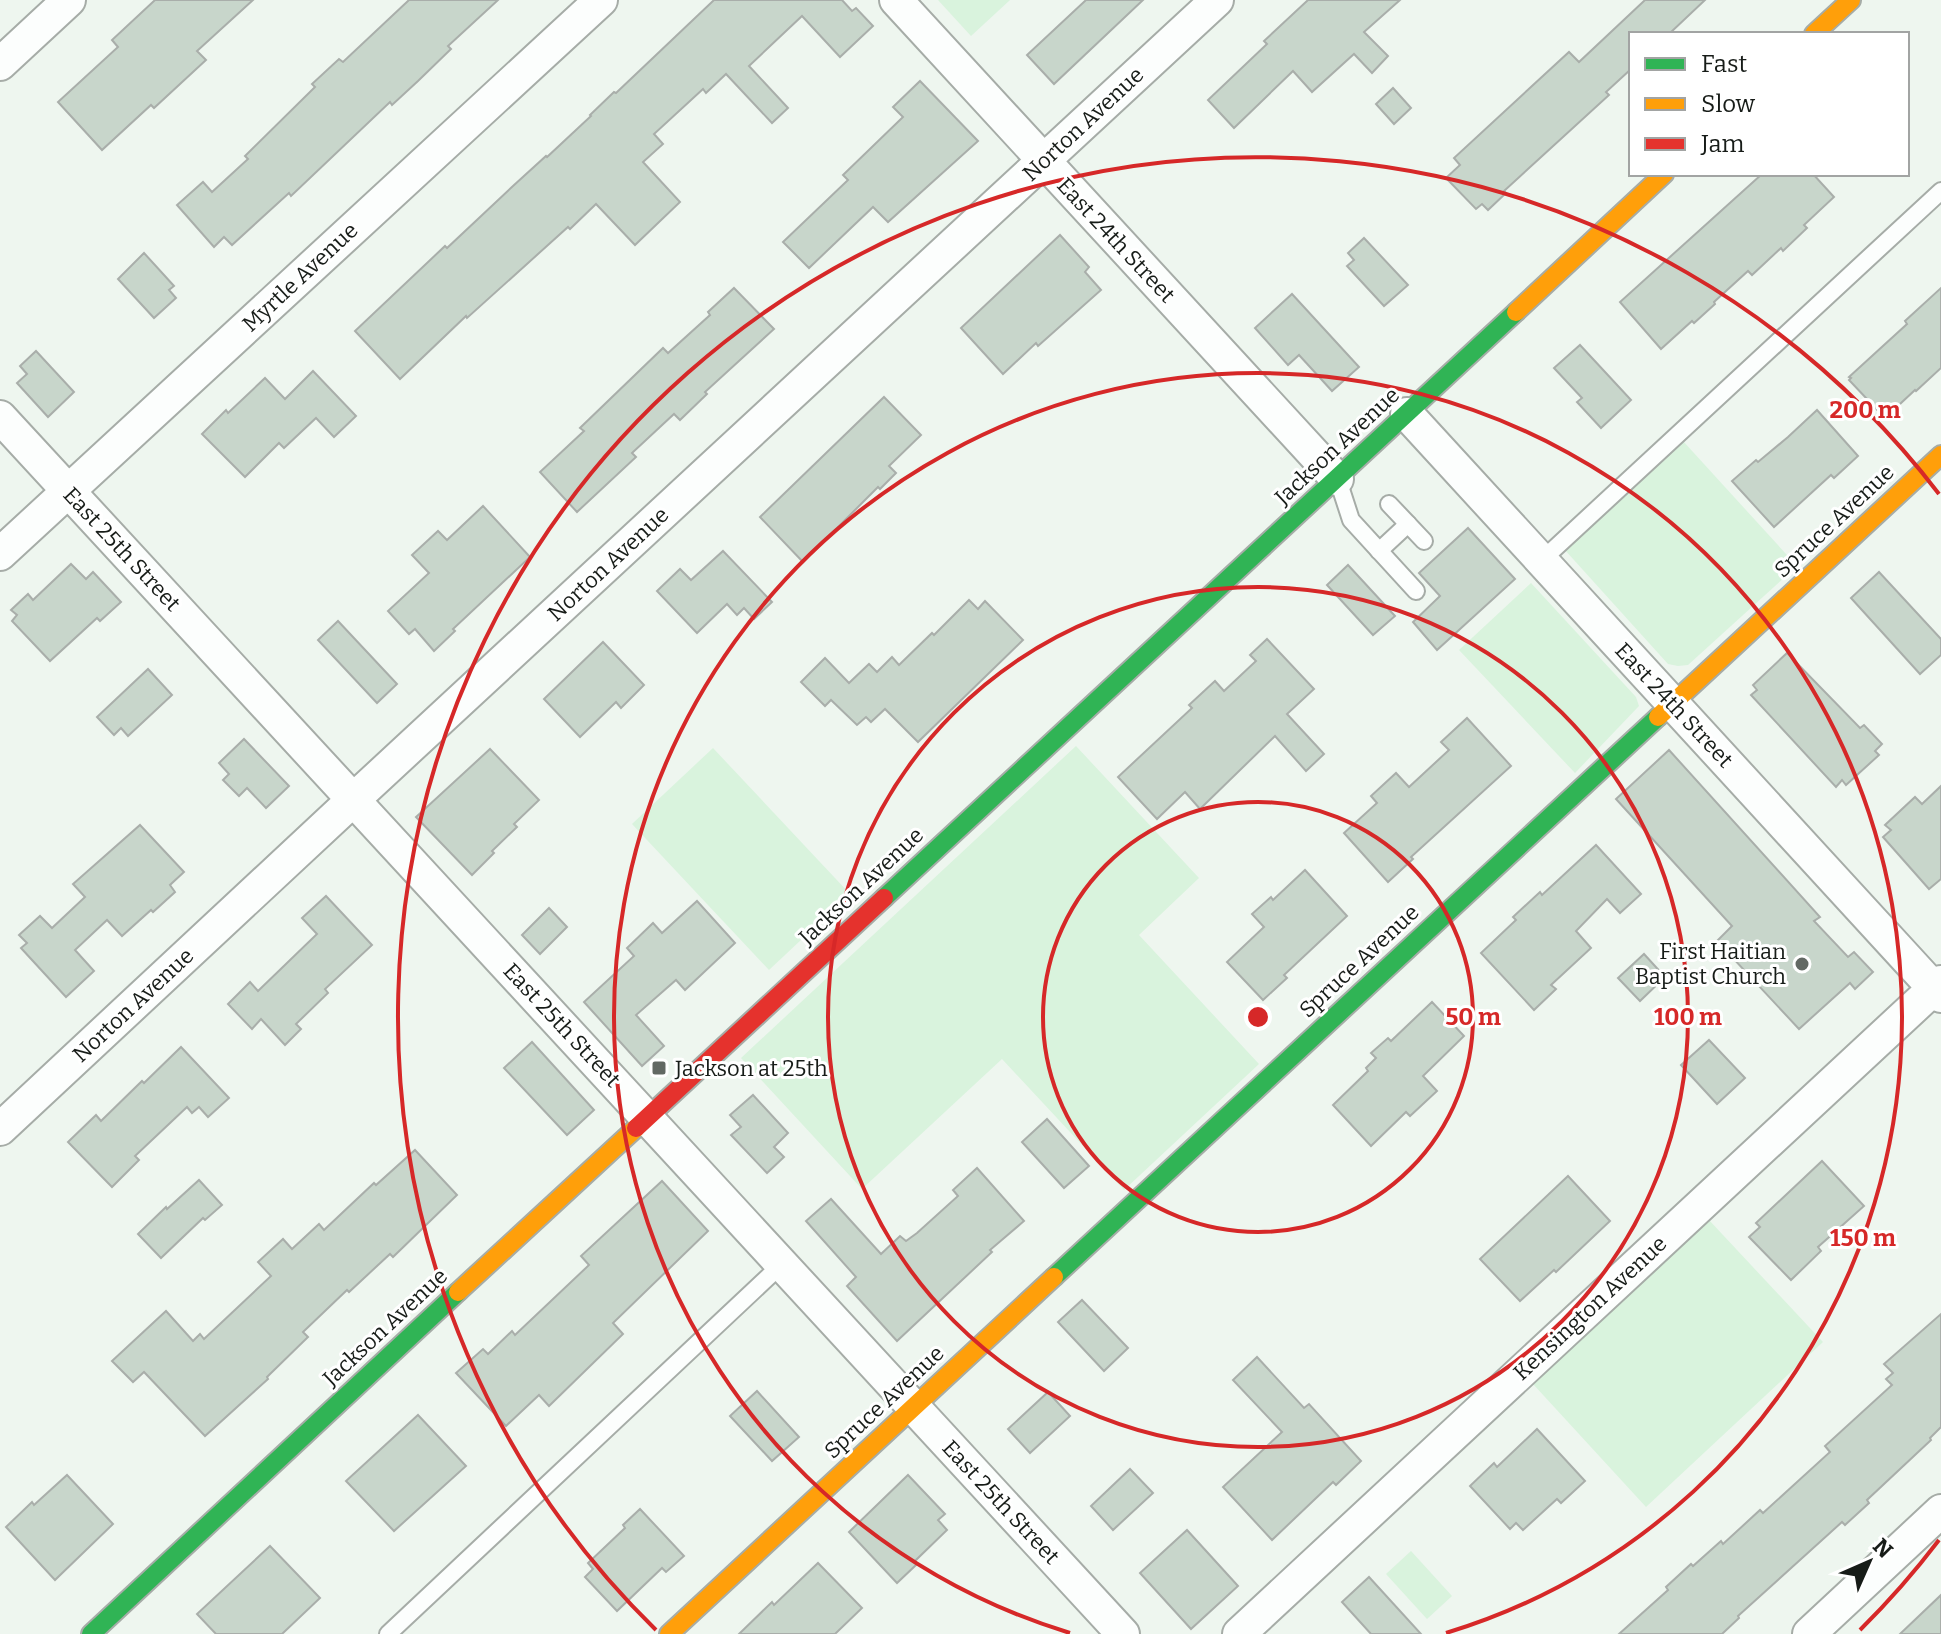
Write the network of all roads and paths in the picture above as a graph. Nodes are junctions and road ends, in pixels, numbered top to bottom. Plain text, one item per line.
1 (69, 0) edge
2 (601, 0) edge
3 (896, 0) edge
4 (1217, 0) edge
5 (1851, 0) edge
6 (1816, 32) edge
7 (0, 64) edge
8 (1043, 161) junction
9 (1662, 176) edge
10 (1941, 191) edge
11 (1407, 414) junction
12 (0, 417) edge
13 (1941, 455) edge
14 (1337, 479) junction
15 (68, 490) junction
16 (1389, 504) dead end
17 (1408, 524) junction
18 (1424, 541) dead end
19 (1379, 551) junction
20 (0, 554) edge
21 (1541, 561) junction
22 (1416, 591) dead end
23 (1672, 703) junction
24 (353, 800) junction
25 (1939, 989) edge
26 (646, 1116) junction
27 (0, 1129) edge
28 (782, 1264) junction
29 (914, 1407) junction
30 (1941, 1511) edge
31 (91, 1634) edge
32 (388, 1634) edge
33 (669, 1634) edge
34 (1123, 1634) edge
35 (1239, 1634) edge
36 (1809, 1634) edge

1 - 7 street
2 - 15 street, Myrtle Avenue
3 - 8 street, East 24th Street
4 - 8 street, Norton Avenue
5 - 6 street
8 - 14 street, East 24th Street
8 - 24 street, Norton Avenue
9 - 11 street, Jackson Avenue
10 - 21 lane
11 - 14 street, Jackson Avenue
11 - 21 street, East 24th Street
12 - 15 street, East 25th Street
13 - 23 street, Spruce Avenue
14 - 19 lane
14 - 26 street, Jackson Avenue
15 - 20 street, Myrtle Avenue
15 - 24 street, East 25th Street
16 - 17 lane
17 - 18 lane
17 - 19 lane
19 - 22 lane
21 - 23 street, East 24th Street
23 - 25 street, East 24th Street
23 - 29 street, Spruce Avenue
24 - 26 street, East 25th Street
24 - 27 street, Norton Avenue
25 - 35 street, Kensington Avenue
26 - 28 street, East 25th Street
26 - 31 street, Jackson Avenue
28 - 29 street, East 25th Street
28 - 32 lane
29 - 33 street, Spruce Avenue
29 - 34 street, East 25th Street
30 - 36 street

